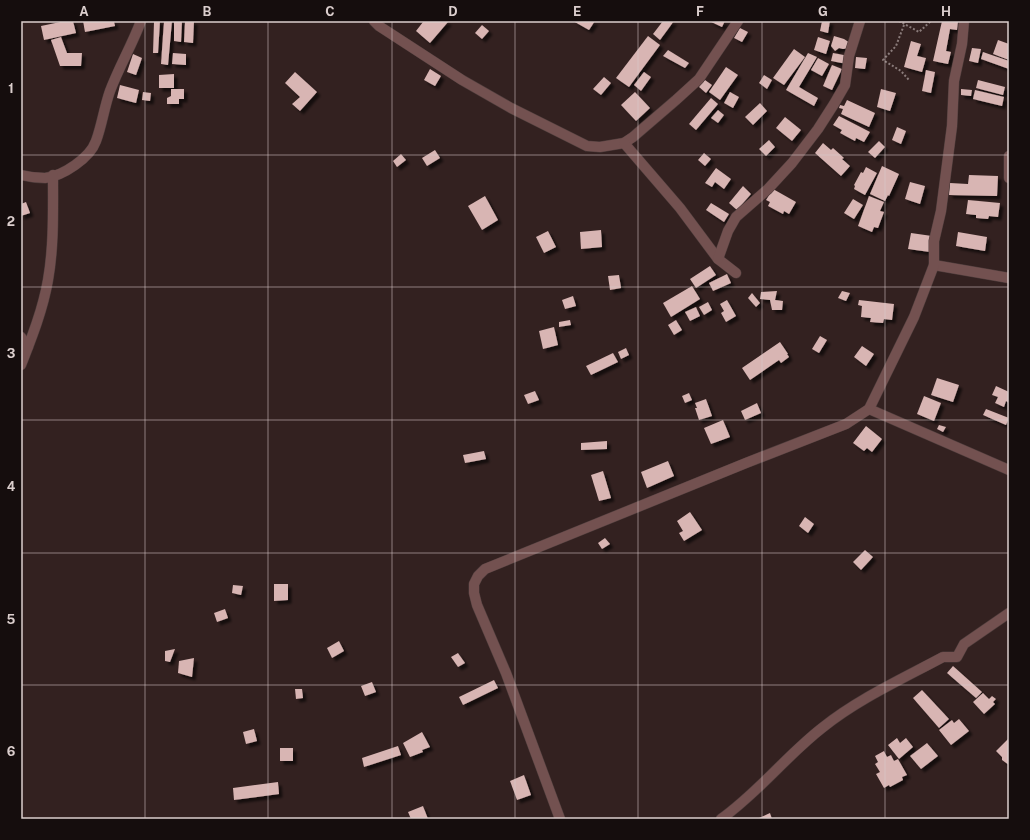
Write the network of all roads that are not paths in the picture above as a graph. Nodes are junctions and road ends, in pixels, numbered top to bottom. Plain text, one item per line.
1 (141, 21) edge
2 (374, 21) edge
3 (738, 21) edge
4 (860, 21) edge
5 (964, 21) edge
6 (624, 143) junction
7 (1009, 156) edge
8 (21, 175) edge
9 (53, 175) junction
10 (1009, 178) edge
11 (718, 259) junction
12 (934, 265) junction
13 (736, 273) dead end
14 (1009, 278) edge
15 (21, 337) edge
16 (28, 347) junction
17 (21, 365) edge
18 (869, 409) junction
19 (1009, 470) edge
20 (1009, 612) edge
21 (560, 819) edge
22 (721, 819) edge

1 - 9 street
2 - 6 street
3 - 6 street
4 - 11 street
5 - 12 street
6 - 11 street
7 - 10 street
8 - 9 street
9 - 16 street
11 - 13 street
12 - 14 street
12 - 18 street
15 - 16 street
16 - 17 street
18 - 19 street
18 - 21 street
20 - 22 street

